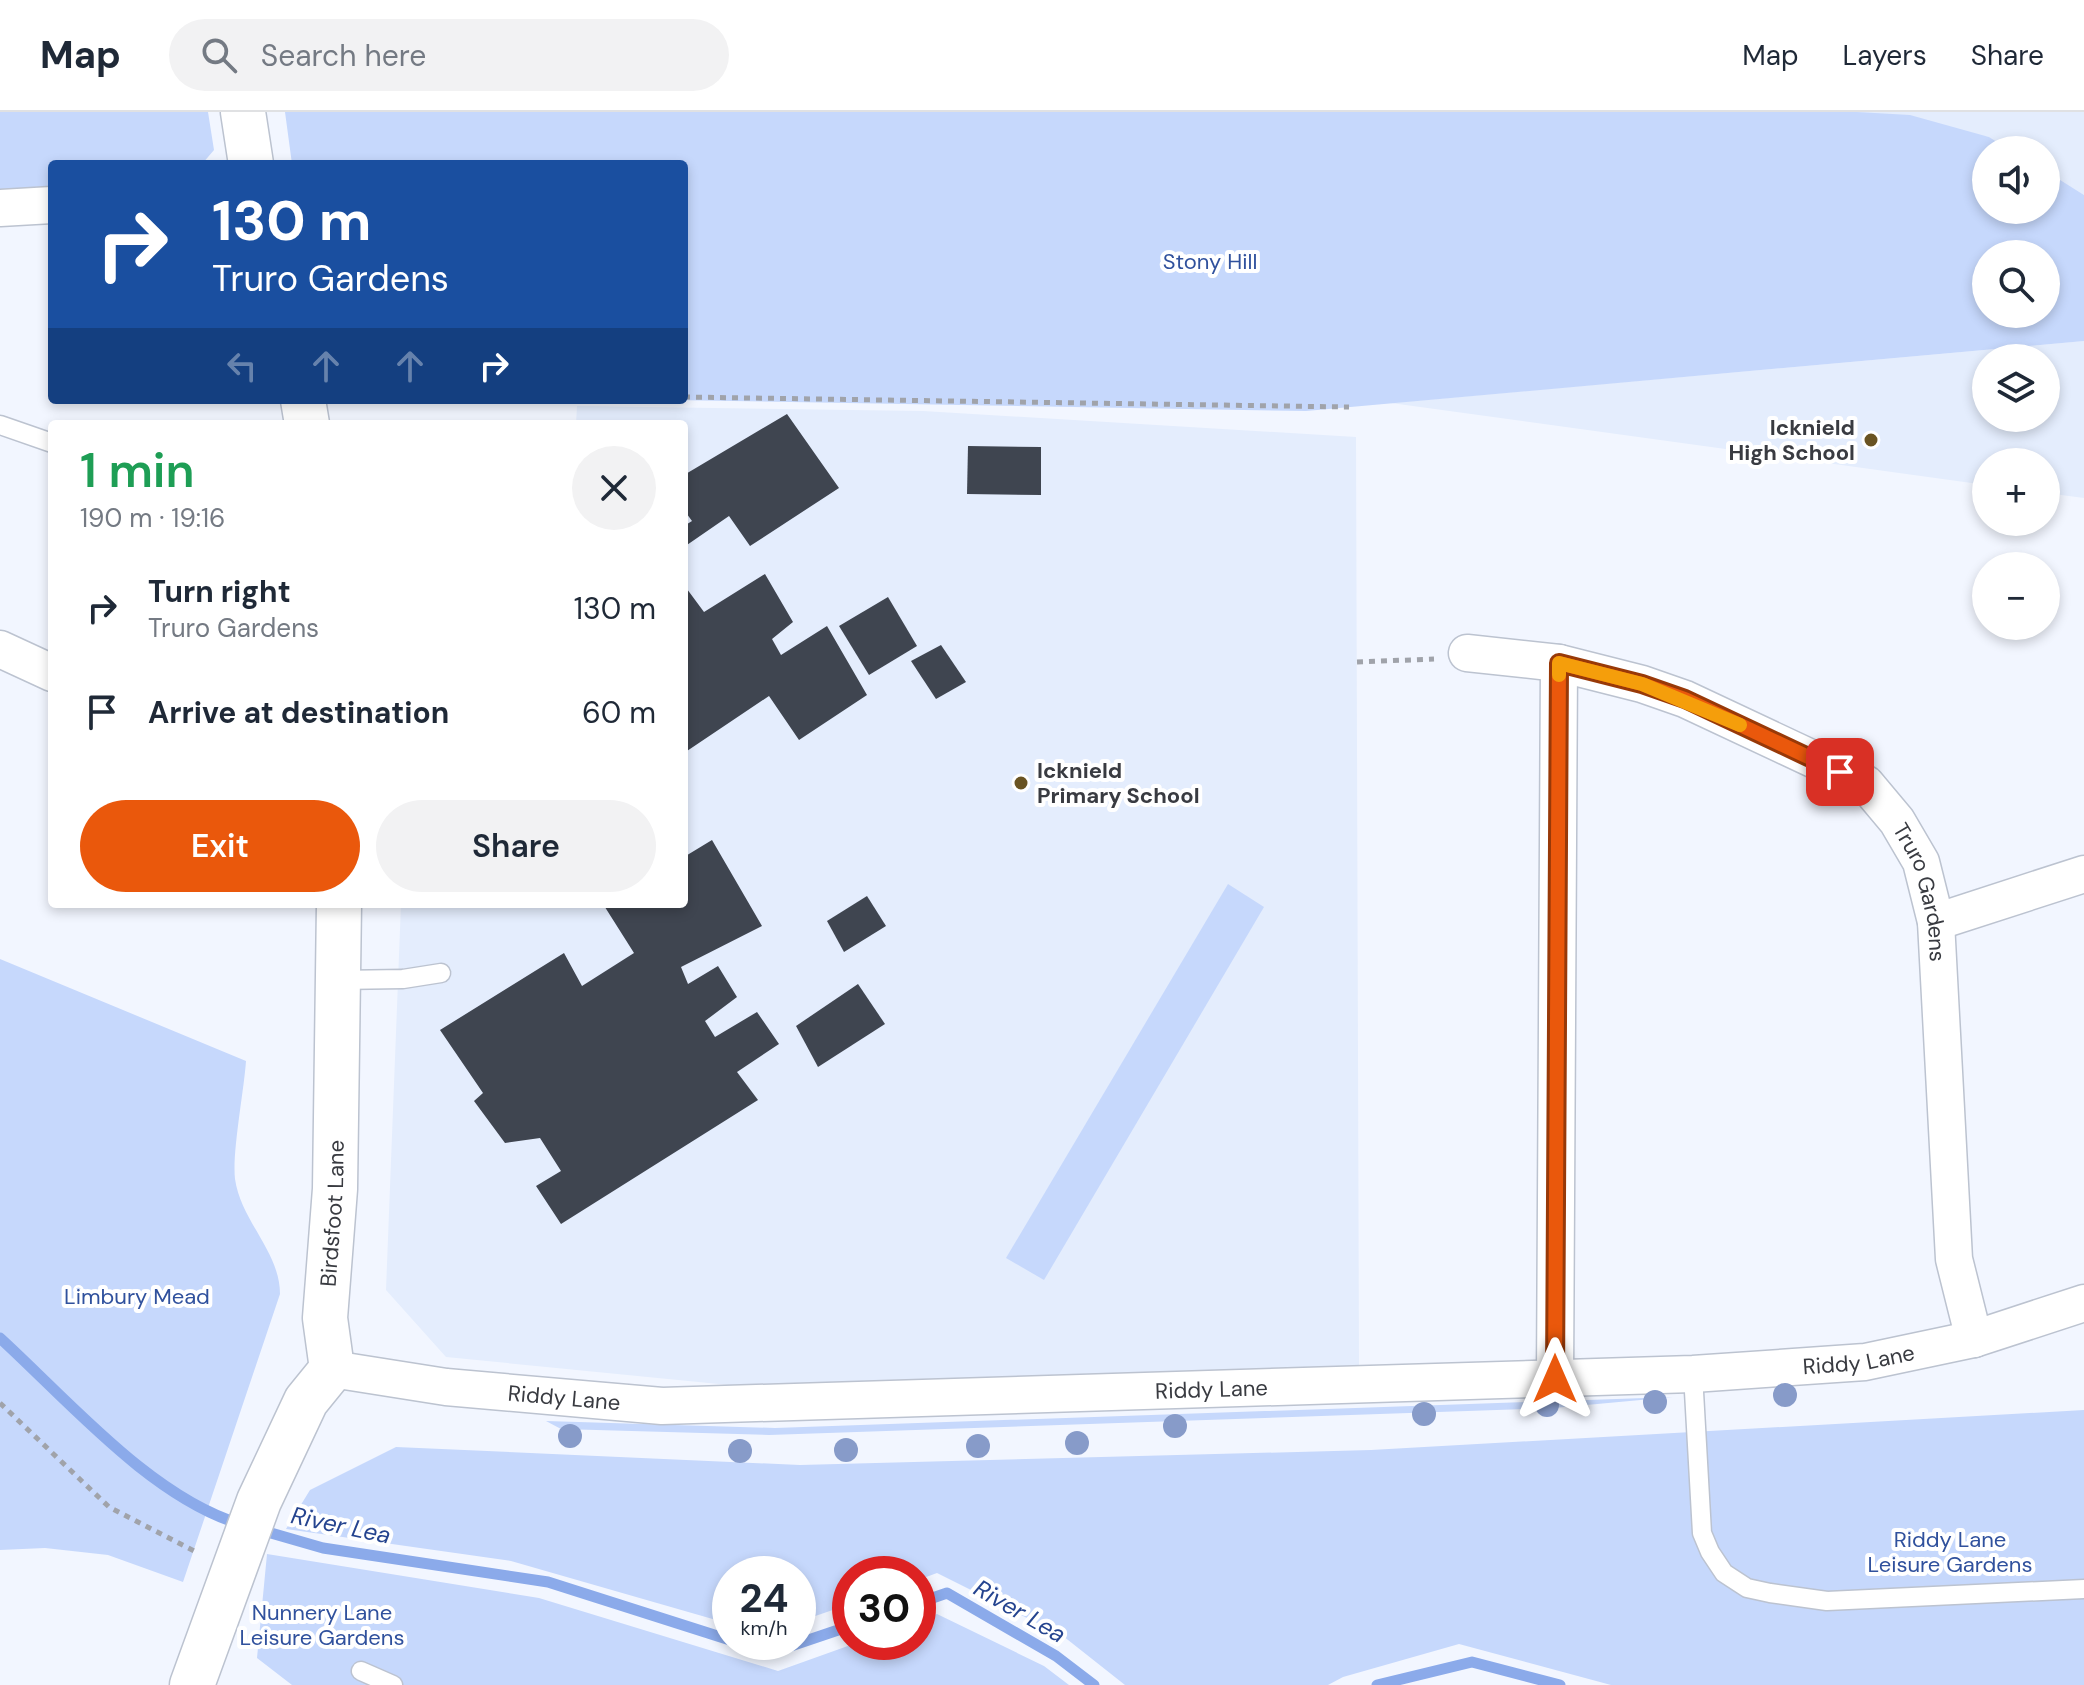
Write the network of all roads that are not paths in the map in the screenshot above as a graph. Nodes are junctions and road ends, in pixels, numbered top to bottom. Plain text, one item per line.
1 (243, 112) edge
2 (250, 160) edge
3 (48, 205) edge
4 (0, 208) edge
5 (0, 425) edge
6 (48, 442) edge
7 (0, 649) edge
8 (1467, 653) road end
9 (1559, 663) junction
10 (48, 671) edge
11 (2084, 874) edge
12 (339, 908) edge
13 (1936, 922) junction
14 (441, 973) dead end
15 (338, 980) junction
16 (2084, 1303) edge
17 (1974, 1339) junction
18 (332, 1369) junction
19 (1693, 1374) junction
20 (1555, 1379) junction
21 (2084, 1589) edge
22 (361, 1671) dead end
23 (192, 1685) edge
24 (393, 1685) edge

1 - 2 street
3 - 4 street
5 - 6 lane
7 - 10 street
8 - 9 street, Truro Gardens
9 - 13 street, Truro Gardens
9 - 20 street
11 - 13 street
12 - 15 street, Birdsfoot Lane
13 - 17 street, Truro Gardens
14 - 15 lane
15 - 18 street, Birdsfoot Lane
16 - 17 street, Riddy Lane
17 - 19 street, Riddy Lane
18 - 20 street, Riddy Lane
18 - 23 street
19 - 20 street, Riddy Lane
19 - 21 lane
22 - 24 lane

